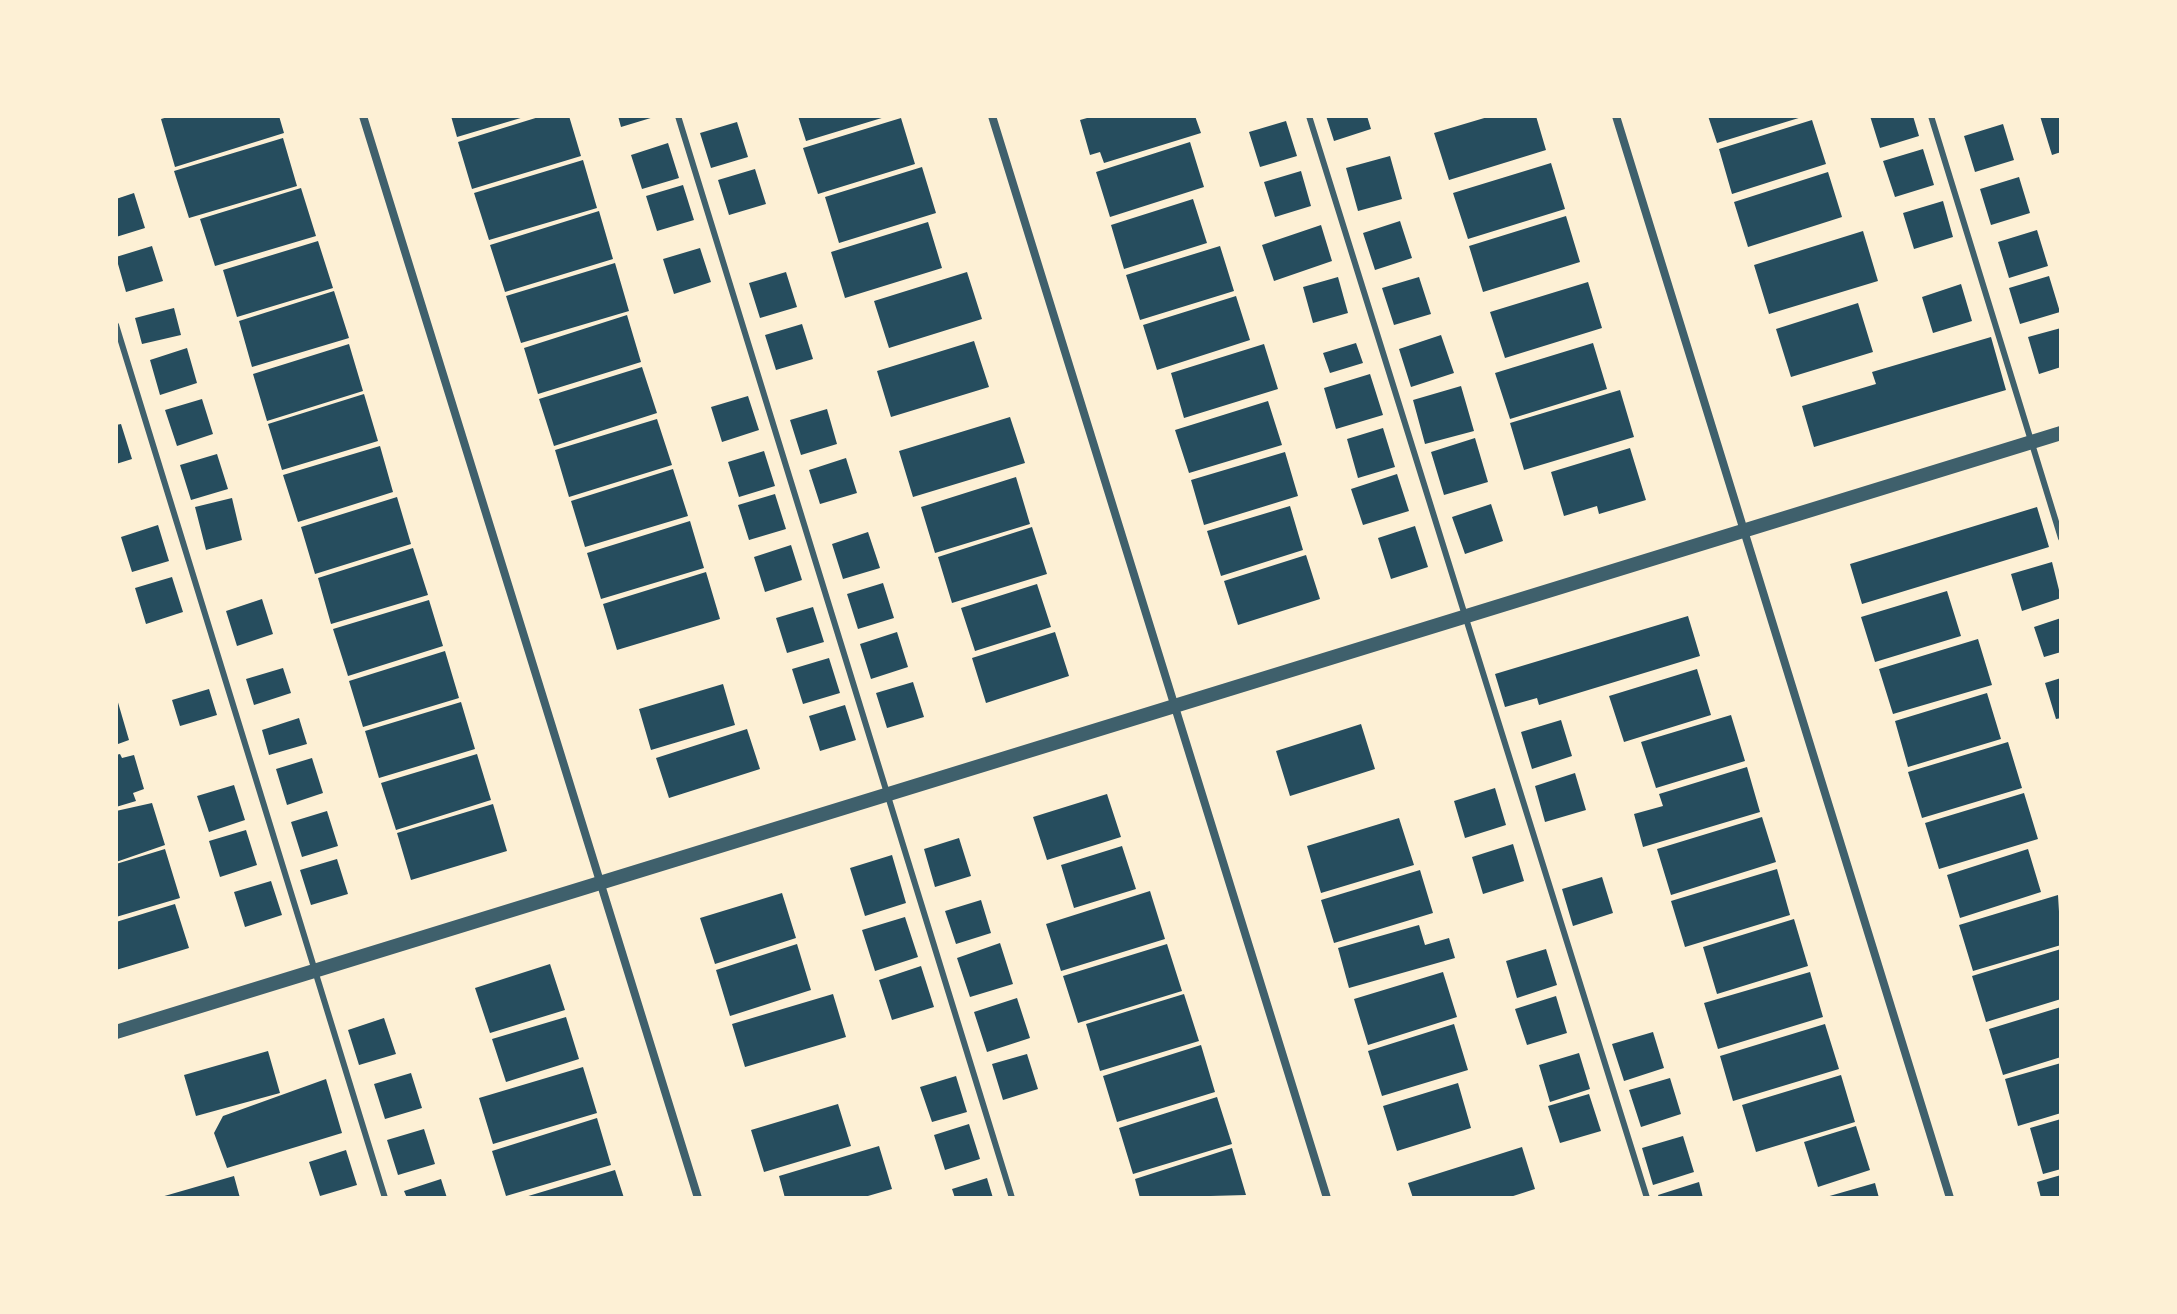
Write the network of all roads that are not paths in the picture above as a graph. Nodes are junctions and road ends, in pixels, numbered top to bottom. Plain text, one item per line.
1 (363, 116) edge
2 (678, 116) edge
3 (992, 116) edge
4 (1309, 116) edge
5 (1616, 116) edge
6 (1931, 116) edge
7 (116, 325) edge
8 (2061, 433) edge
9 (2032, 442) junction
10 (1744, 531) junction
11 (2061, 538) edge
12 (1465, 617) junction
13 (1175, 706) junction
14 (887, 795) junction
15 (601, 883) junction
16 (315, 971) junction
17 (116, 1032) edge
18 (385, 1198) edge
19 (698, 1198) edge
20 (1012, 1198) edge
21 (1327, 1198) edge
22 (1647, 1198) edge
23 (1950, 1198) edge

1 - 15 street
2 - 14 lane
3 - 13 street
4 - 12 lane
5 - 10 street
6 - 9 lane
7 - 16 lane
8 - 9 street
9 - 10 street
9 - 11 lane
10 - 12 street
10 - 23 street
12 - 13 street
12 - 22 lane
13 - 14 street
13 - 21 street
14 - 15 street
14 - 20 lane
15 - 16 street
15 - 19 street
16 - 17 street
16 - 18 lane

